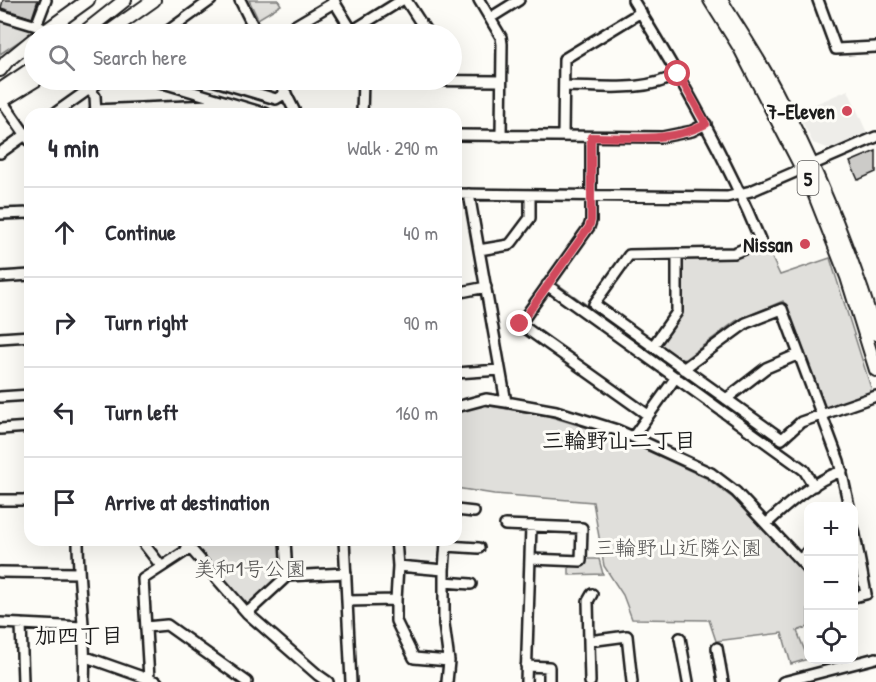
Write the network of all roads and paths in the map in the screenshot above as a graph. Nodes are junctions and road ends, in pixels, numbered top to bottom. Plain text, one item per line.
1 (46, 0) edge
2 (88, 0) edge
3 (125, 0) edge
4 (211, 0) edge
5 (240, 0) edge
6 (404, 0) edge
7 (479, 0) edge
8 (519, 0) edge
9 (633, 0) edge
10 (710, 0) edge
11 (721, 0) edge
12 (818, 0) edge
13 (151, 1) edge
14 (334, 1) edge
15 (641, 12) junction
16 (0, 15) edge
17 (490, 18) junction
18 (25, 24) edge
19 (44, 24) edge
20 (54, 24) edge
21 (95, 24) edge
22 (120, 24) edge
23 (178, 24) edge
24 (252, 24) edge
25 (298, 24) edge
26 (348, 24) edge
27 (367, 24) edge
28 (421, 24) edge
29 (24, 47) edge
30 (876, 47) edge
31 (0, 70) edge
32 (678, 74) junction
33 (24, 76) edge
34 (462, 80) edge
35 (501, 81) junction
36 (24, 86) edge
37 (564, 86) junction
38 (88, 90) edge
39 (90, 90) edge
40 (186, 90) edge
41 (246, 90) edge
42 (284, 90) edge
43 (363, 90) edge
44 (286, 93) junction
45 (1, 98) edge
46 (233, 104) junction
47 (62, 108) edge
48 (95, 108) edge
49 (164, 108) edge
50 (246, 108) edge
51 (293, 108) edge
52 (363, 108) edge
53 (706, 124) junction
54 (24, 130) edge
55 (462, 135) edge
56 (501, 136) junction
57 (563, 136) junction
58 (591, 137) junction
59 (876, 137) edge
60 (24, 138) edge
61 (0, 153) edge
62 (808, 166) junction
63 (462, 194) edge
64 (469, 194) junction
65 (741, 194) junction
66 (530, 195) junction
67 (591, 195) junction
68 (24, 213) edge
69 (0, 214) edge
70 (479, 250) junction
71 (677, 254) junction
72 (24, 275) edge
73 (0, 277) edge
74 (547, 285) junction
75 (486, 287) junction
76 (462, 292) edge
77 (876, 334) edge
78 (24, 336) edge
79 (0, 338) edge
80 (653, 346) junction
81 (799, 354) junction
82 (683, 369) junction
83 (500, 370) junction
84 (876, 370) edge
85 (462, 373) edge
86 (676, 377) junction
87 (24, 395) edge
88 (876, 396) edge
89 (0, 397) edge
90 (726, 399) junction
91 (506, 402) junction
92 (462, 405) edge
93 (648, 415) junction
94 (822, 415) junction
95 (24, 427) edge
96 (0, 429) edge
97 (633, 437) junction
98 (842, 471) junction
99 (814, 486) junction
100 (0, 500) edge
101 (24, 500) edge
102 (848, 502) edge
103 (462, 511) edge
104 (474, 512) dead end
105 (766, 524) junction
106 (505, 525) dead end
107 (531, 526) junction
108 (462, 545) edge
109 (78, 546) edge
110 (146, 546) edge
111 (187, 546) edge
112 (285, 546) edge
113 (345, 546) edge
114 (396, 546) edge
115 (446, 546) edge
116 (479, 548) dead end
117 (189, 549) junction
118 (858, 551) edge
119 (804, 556) edge
120 (531, 559) junction
121 (800, 560) junction
122 (804, 564) edge
123 (161, 566) junction
124 (398, 566) junction
125 (444, 570) junction
126 (0, 572) edge
127 (78, 573) junction
128 (346, 573) junction
129 (287, 576) junction
130 (444, 582) junction
131 (471, 584) dead end
132 (592, 594) dead end
133 (858, 596) edge
134 (396, 600) junction
135 (347, 601) junction
136 (247, 613) junction
137 (0, 623) edge
138 (21, 624) junction
139 (83, 627) junction
140 (146, 627) junction
141 (680, 638) dead end
142 (589, 641) junction
143 (717, 648) dead end
144 (86, 657) junction
145 (876, 658) edge
146 (449, 661) junction
147 (526, 666) junction
148 (153, 680) edge
149 (23, 682) edge
150 (84, 682) edge
151 (247, 682) edge
152 (328, 682) edge
153 (351, 682) edge
154 (447, 682) edge
155 (526, 682) edge
156 (549, 682) edge
157 (590, 682) edge
158 (632, 682) edge
159 (688, 682) edge
160 (723, 682) edge
161 (783, 682) edge

1 - 19 street
2 - 20 main road
3 - 21 main road
4 - 23 street
5 - 24 street
6 - 27 street
6 - 28 street
7 - 17 street
8 - 17 street
9 - 15 street
10 - 62 main road, 5
11 - 62 main road, 5
12 - 30 street
13 - 22 main road
14 - 25 street
14 - 26 street
15 - 32 street
15 - 37 street
16 - 18 street
17 - 35 street
29 - 31 main road
32 - 37 street
32 - 53 street
33 - 45 main road
34 - 35 street
35 - 56 street
36 - 45 main road
37 - 57 street
38 - 47 street
39 - 48 street
40 - 46 street
41 - 44 street
42 - 44 street
43 - 52 street
44 - 51 street
45 - 54 street
46 - 49 street
46 - 50 street
53 - 58 street
53 - 65 street
55 - 56 street
56 - 57 street
57 - 58 street
58 - 67 street
59 - 62 street
60 - 61 street
62 - 65 street
62 - 77 main road, 5
62 - 84 main road, 5
63 - 64 street
64 - 66 street
64 - 70 street
65 - 67 street
65 - 71 street
66 - 67 street
66 - 70 street
67 - 74 street
68 - 69 street
70 - 75 street
71 - 80 street
71 - 80 street
72 - 73 street
74 - 86 street
74 - 93 street
75 - 76 street
75 - 83 street
78 - 79 street
80 - 82 street
81 - 82 street
81 - 90 street
81 - 94 street
82 - 90 street
83 - 85 street
83 - 91 street
86 - 93 street
86 - 99 street
87 - 89 street
88 - 94 street
90 - 94 street
91 - 92 street
91 - 97 street
93 - 97 street
94 - 98 street
95 - 96 street
97 - 105 street
98 - 99 street
98 - 102 street
99 - 105 street
100 - 101 street
103 - 104 street
105 - 121 street
106 - 107 street
107 - 120 street
107 - 120 street
108 - 116 street
109 - 127 street
110 - 123 street
111 - 117 street
112 - 129 street
113 - 128 street
114 - 124 street
115 - 125 street
117 - 123 street
117 - 136 street
118 - 133 street
119 - 121 street
120 - 147 street
121 - 122 street
123 - 140 street
124 - 125 street
124 - 134 street
125 - 130 street
126 - 127 street
127 - 139 street
128 - 129 street
128 - 135 street
129 - 136 street
130 - 131 street
130 - 146 street
132 - 142 street
134 - 135 street
134 - 146 street
135 - 153 street
136 - 152 street
137 - 138 street
138 - 139 street
138 - 149 street
139 - 144 street
140 - 148 street
140 - 151 street
141 - 159 street
142 - 157 street
142 - 158 street
143 - 160 street
144 - 148 street
144 - 150 street
145 - 161 street
146 - 154 street
147 - 155 street
147 - 156 street

